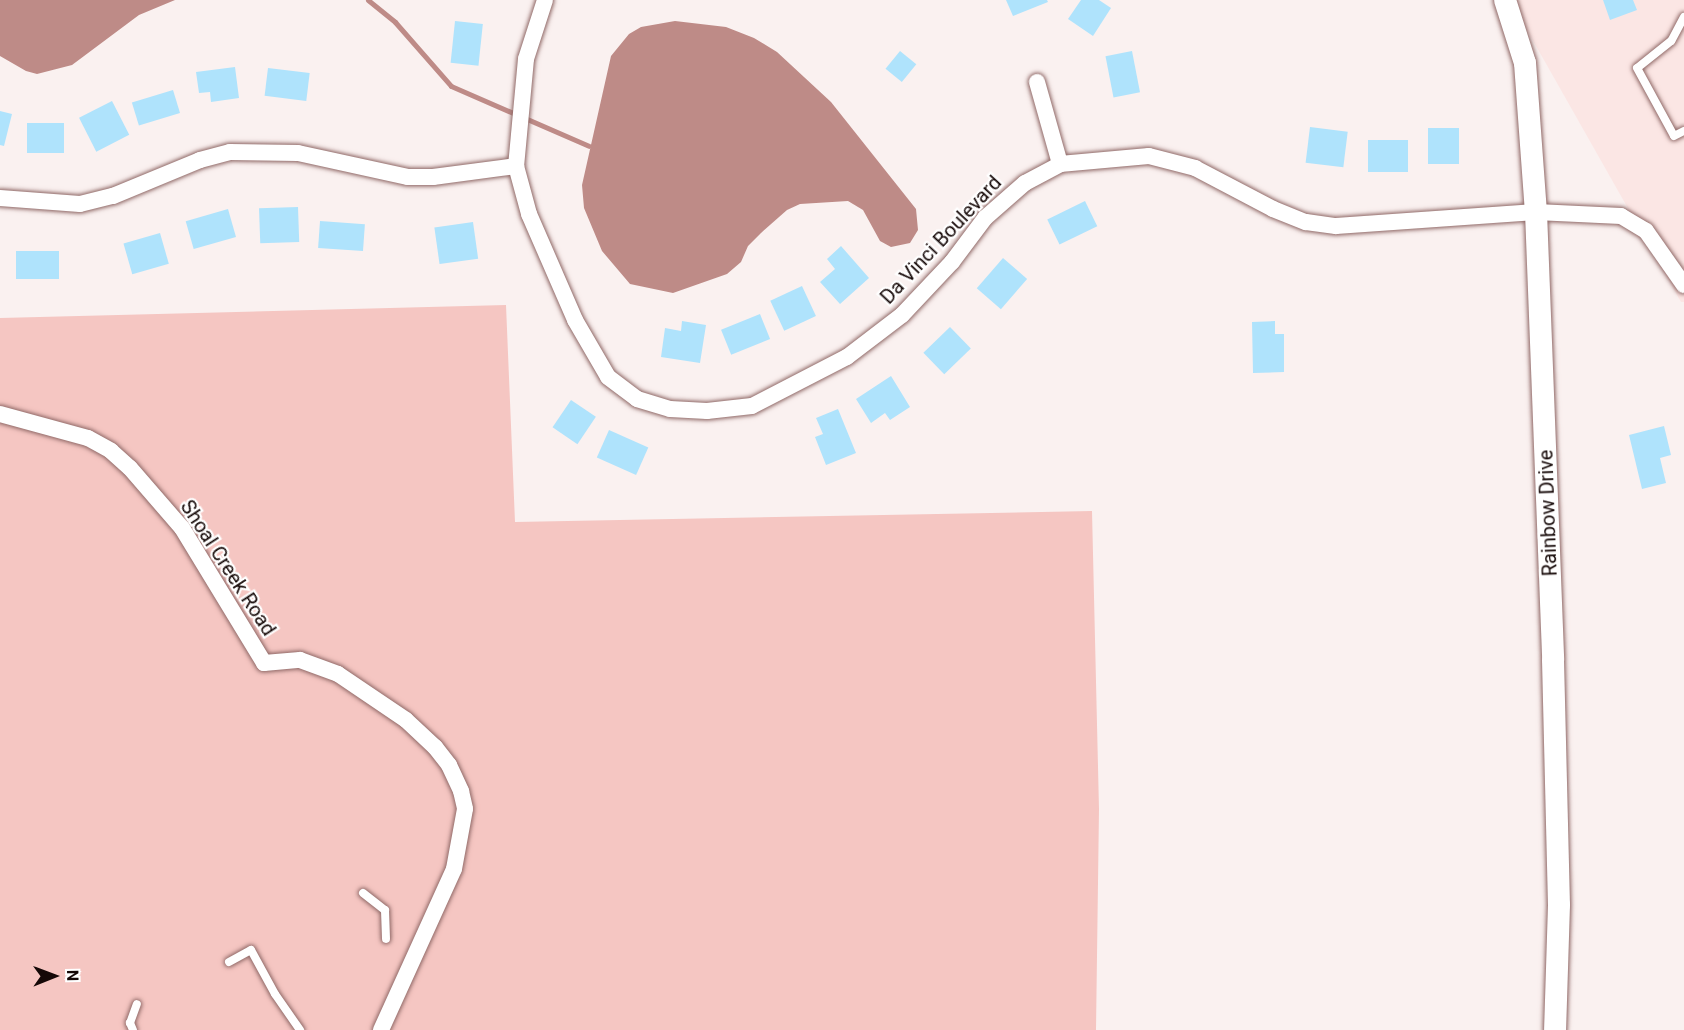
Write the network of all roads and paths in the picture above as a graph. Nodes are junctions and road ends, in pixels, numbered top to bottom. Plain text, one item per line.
1 (545, 0) edge
2 (1505, 0) edge
3 (1684, 17) edge
4 (1037, 82) dead end
5 (1684, 131) edge
6 (1060, 164) junction
7 (516, 166) junction
8 (0, 198) edge
9 (1536, 212) junction
10 (1684, 285) edge
11 (0, 414) edge
12 (363, 893) dead end
13 (386, 939) dead end
14 (229, 962) dead end
15 (137, 1004) dead end
16 (133, 1030) edge
17 (300, 1030) edge
18 (381, 1030) edge
19 (1555, 1030) edge

1 - 7 street, Da Vinci Boulevard
2 - 9 street, Rainbow Drive
3 - 5 lane
4 - 6 street
6 - 7 street, Da Vinci Boulevard
6 - 9 street, Da Vinci Boulevard
7 - 8 street
9 - 10 street, Da Vinci Boulevard
9 - 19 street, Rainbow Drive
11 - 18 street, Shoal Creek Road
12 - 13 lane
14 - 17 lane
15 - 16 lane

